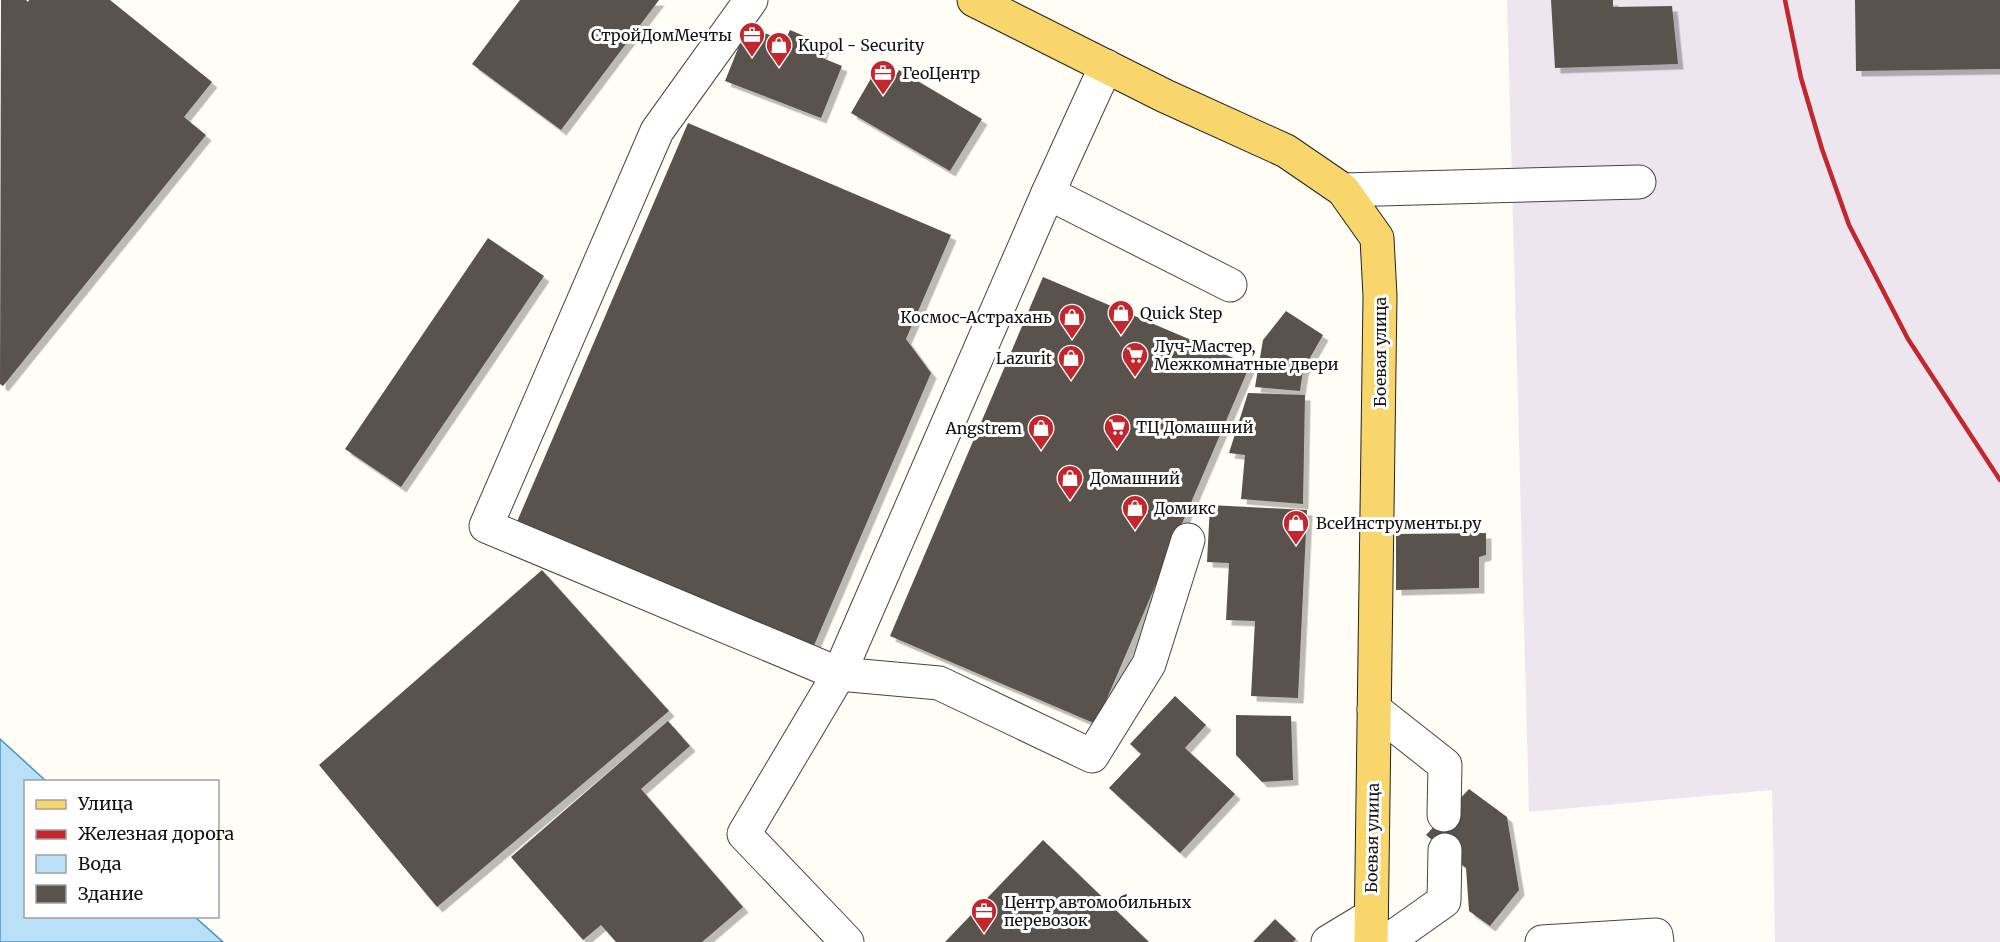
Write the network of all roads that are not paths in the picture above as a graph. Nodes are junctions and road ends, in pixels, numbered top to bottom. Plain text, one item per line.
1 (751, 0) edge
2 (974, 0) edge
3 (1107, 66) junction
4 (1639, 182) dead end
5 (1343, 189) junction
6 (1048, 193) junction
7 (1230, 285) dead end
8 (1188, 540) dead end
9 (839, 674) junction
10 (1374, 709) junction
11 (1444, 815) dead end
12 (1445, 850) dead end
13 (1376, 933) edge
14 (847, 942) edge
15 (1328, 942) edge
16 (1542, 942) edge
17 (1657, 942) edge

1 - 9 lane
2 - 3 main road, Боевая улица
3 - 5 main road, Боевая улица
3 - 6 lane
4 - 5 lane
5 - 10 main road, Боевая улица
6 - 7 lane
6 - 9 lane
8 - 9 lane
9 - 14 lane
10 - 11 lane
10 - 13 main road, Боевая улица
12 - 13 lane
13 - 15 lane
16 - 17 lane

